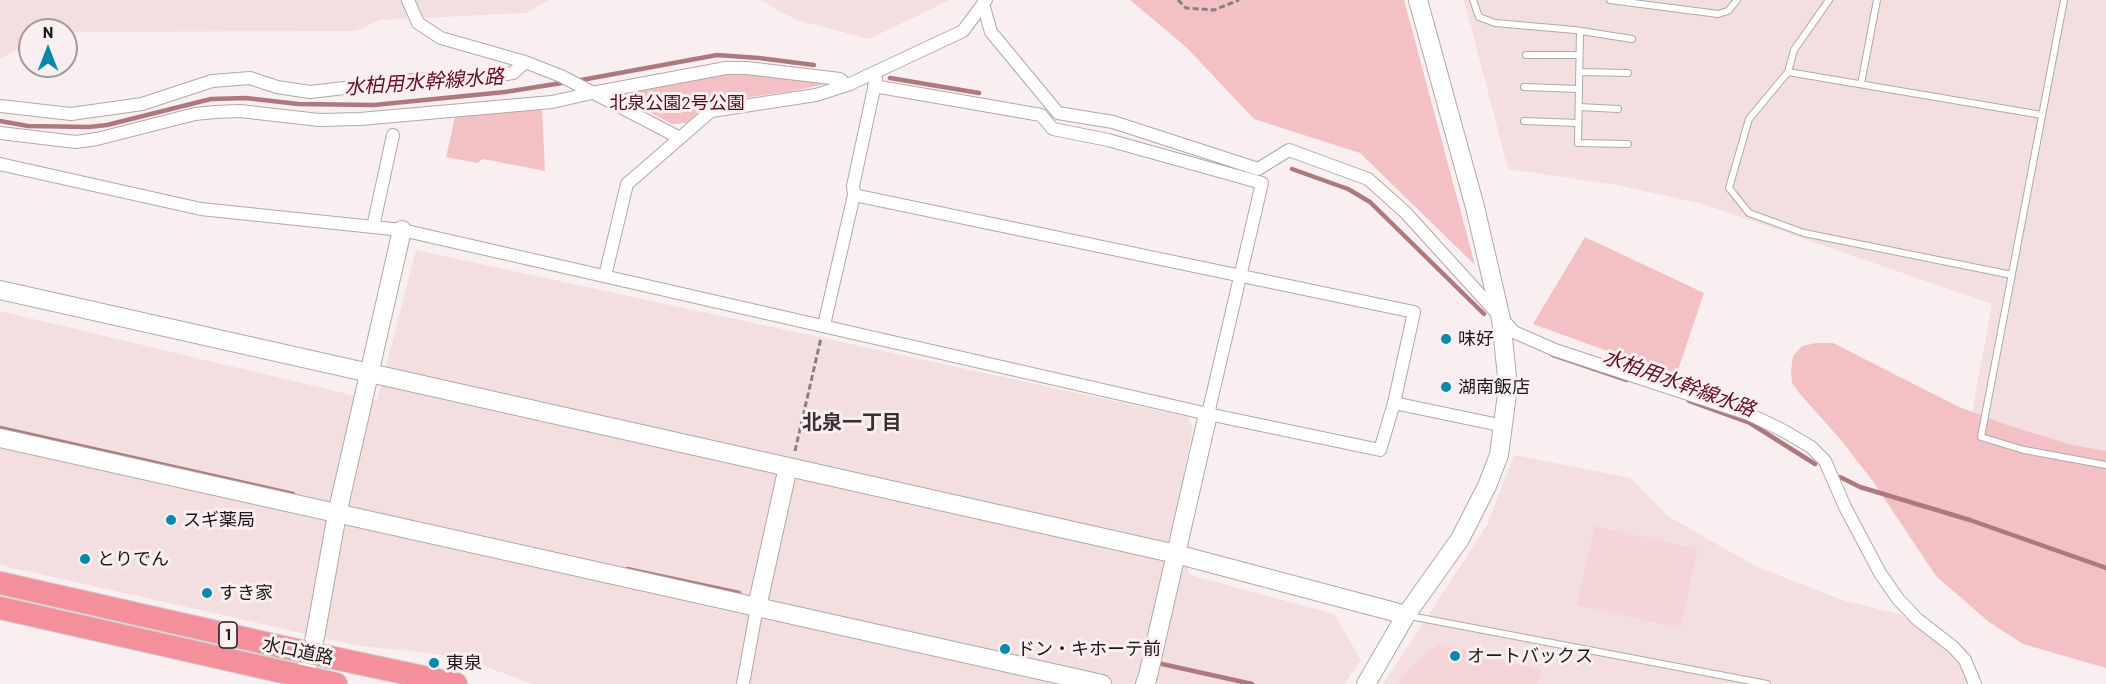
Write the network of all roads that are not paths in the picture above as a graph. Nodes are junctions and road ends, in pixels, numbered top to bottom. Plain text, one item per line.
1 (408, 0) edge
2 (1418, 0) edge
3 (1473, 0) edge
4 (1610, 0) edge
5 (1737, 0) edge
6 (1829, 0) edge
7 (1877, 0) edge
8 (2064, 0) edge
9 (985, 2) edge
10 (1580, 31) junction
11 (1632, 39) dead end
12 (1526, 55) dead end
13 (1580, 55) junction
14 (525, 62) junction
15 (877, 72) junction
16 (1579, 72) junction
17 (1788, 72) junction
18 (1628, 73) dead end
19 (1861, 84) junction
20 (846, 85) junction
21 (874, 86) junction
22 (1524, 87) dead end
23 (1579, 89) junction
24 (588, 90) junction
25 (0, 106) edge
26 (1579, 108) junction
27 (1618, 108) dead end
28 (1068, 115) junction
29 (2042, 115) junction
30 (1524, 121) dead end
31 (1578, 123) junction
32 (1066, 131) junction
33 (0, 133) edge
34 (393, 135) dead end
35 (680, 138) junction
36 (1628, 144) dead end
37 (0, 164) edge
38 (854, 195) junction
39 (373, 227) junction
40 (402, 230) junction
41 (1239, 274) junction
42 (2012, 275) junction
43 (605, 276) junction
44 (0, 290) edge
45 (1501, 319) junction
46 (824, 325) junction
47 (370, 373) junction
48 (1394, 403) junction
49 (1208, 414) junction
50 (1504, 426) junction
51 (0, 438) edge
52 (2106, 465) edge
53 (788, 467) junction
54 (338, 514) junction
55 (1176, 554) junction
56 (0, 583) edge
57 (757, 607) junction
58 (0, 609) edge
59 (1406, 615) junction
60 (310, 653) junction
61 (303, 680) edge
62 (336, 684) edge
63 (456, 684) edge
64 (743, 684) edge
65 (1102, 684) edge
66 (1145, 684) edge
67 (1366, 684) edge
68 (1767, 684) edge
69 (1975, 684) edge

1 - 14 street
2 - 45 street
3 - 10 lane
4 - 5 lane
6 - 17 lane
7 - 19 lane
8 - 29 lane
9 - 15 street
9 - 28 street
10 - 11 lane
10 - 13 lane
12 - 13 lane
13 - 16 lane
14 - 24 street
14 - 25 street
15 - 20 street
15 - 21 street
16 - 18 lane
16 - 23 lane
17 - 19 lane
17 - 42 lane
19 - 29 lane
20 - 24 street
20 - 35 street
21 - 32 street
21 - 38 street
22 - 23 lane
23 - 26 lane
24 - 33 street
24 - 35 street
26 - 27 lane
26 - 31 lane
28 - 32 street
28 - 45 street
29 - 42 lane
30 - 31 lane
31 - 36 lane
32 - 41 street
34 - 39 street
35 - 43 street
37 - 39 street
38 - 41 street
38 - 46 street
39 - 40 street
40 - 43 street
40 - 47 street
41 - 48 street
41 - 49 street
42 - 52 lane
43 - 46 street
44 - 47 street
45 - 50 street
45 - 69 street
46 - 49 street
47 - 53 street
47 - 54 street
48 - 49 street
48 - 50 street
49 - 55 street
50 - 59 street
51 - 54 street
53 - 55 street
53 - 57 street
54 - 57 street
54 - 60 street
55 - 59 street
55 - 66 street
56 - 60 highway, 水口道路 / 1
57 - 64 street
57 - 65 street
58 - 61 highway, 水口道路 / 1
59 - 67 street
59 - 68 lane
60 - 61 street
60 - 63 highway, 水口道路 / 1
61 - 62 highway, 水口道路 / 1

